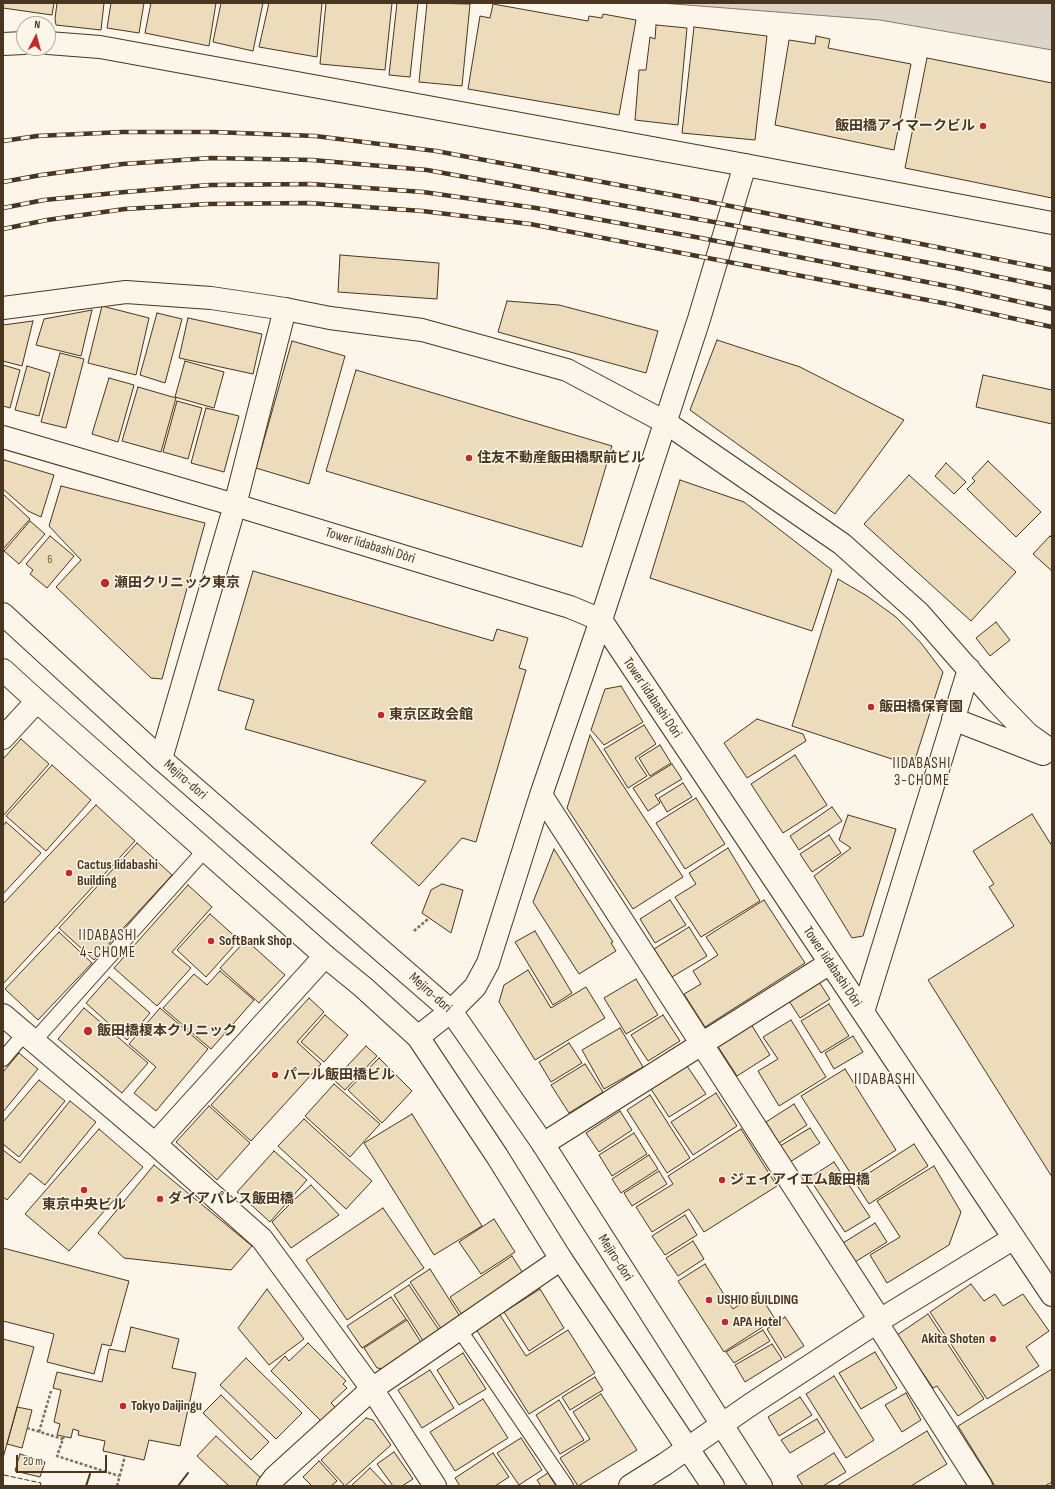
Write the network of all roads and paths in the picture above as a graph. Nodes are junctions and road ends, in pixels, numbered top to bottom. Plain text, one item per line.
1 (16, 43) edge
2 (3, 44) edge
3 (56, 44) edge
4 (745, 165) junction
5 (1052, 223) edge
6 (3, 308) edge
7 (285, 309) junction
8 (666, 422) junction
9 (3, 437) edge
10 (235, 505) junction
11 (3, 614) edge
12 (601, 620) junction
13 (969, 669) junction
14 (3, 670) edge
15 (37, 701) junction
16 (953, 719) junction
17 (3, 738) edge
18 (1052, 751) edge
19 (1052, 758) edge
20 (161, 759) junction
21 (541, 794) junction
22 (205, 850) junction
23 (428, 919) dead end
24 (414, 931) dead end
25 (325, 956) junction
26 (830, 962) junction
27 (451, 1011) junction
28 (863, 1012) junction
29 (3, 1015) edge
30 (29, 1037) junction
31 (418, 1037) junction
32 (702, 1043) junction
33 (3, 1059) edge
34 (155, 1144) junction
35 (543, 1144) junction
36 (1014, 1238) junction
37 (561, 1259) junction
38 (1052, 1295) edge
39 (879, 1322) junction
40 (459, 1330) junction
41 (372, 1389) junction
42 (51, 1391) dead end
43 (722, 1425) junction
44 (27, 1428) dead end
45 (39, 1432) junction
46 (688, 1448) junction
47 (125, 1456) dead end
48 (119, 1476) junction
49 (117, 1486) edge
50 (268, 1486) edge
51 (435, 1486) edge
52 (566, 1486) edge
53 (630, 1486) edge
54 (713, 1486) edge
55 (761, 1486) edge
56 (981, 1486) edge

1 - 2 street
3 - 4 street
4 - 5 street
4 - 8 street
6 - 7 street
7 - 8 street
7 - 10 street
8 - 12 street
8 - 13 street
9 - 10 street, Tower Iidabashi Dōri
10 - 12 street, Tower Iidabashi Dōri
10 - 20 street
11 - 20 street, Mejiro-dori
12 - 21 street
12 - 26 street, Tower Iidabashi Dōri
13 - 16 street
13 - 18 street
14 - 15 street
15 - 17 street
15 - 22 street
16 - 19 street
16 - 28 street
20 - 27 street, Mejiro-dori
21 - 27 street
21 - 32 street
22 - 25 street
22 - 30 lane
23 - 24 path
25 - 31 street
25 - 34 street
26 - 28 street, Tower Iidabashi Dōri
26 - 32 street
27 - 31 street
27 - 35 street, Mejiro-dori
28 - 36 street, Tower Iidabashi Dōri
29 - 30 street
30 - 33 lane
30 - 34 street
31 - 37 street
32 - 35 street
32 - 39 street
34 - 41 street
35 - 43 street, Mejiro-dori
36 - 38 street, Tower Iidabashi Dōri
36 - 39 street
37 - 40 street
37 - 46 street
39 - 43 street
39 - 56 street
40 - 41 street
40 - 52 lane
41 - 50 street
41 - 51 street
42 - 45 path
43 - 46 street
43 - 55 street, Mejiro-dori
44 - 45 path
45 - 48 path
46 - 53 street
46 - 54 street
47 - 48 path
48 - 49 path

